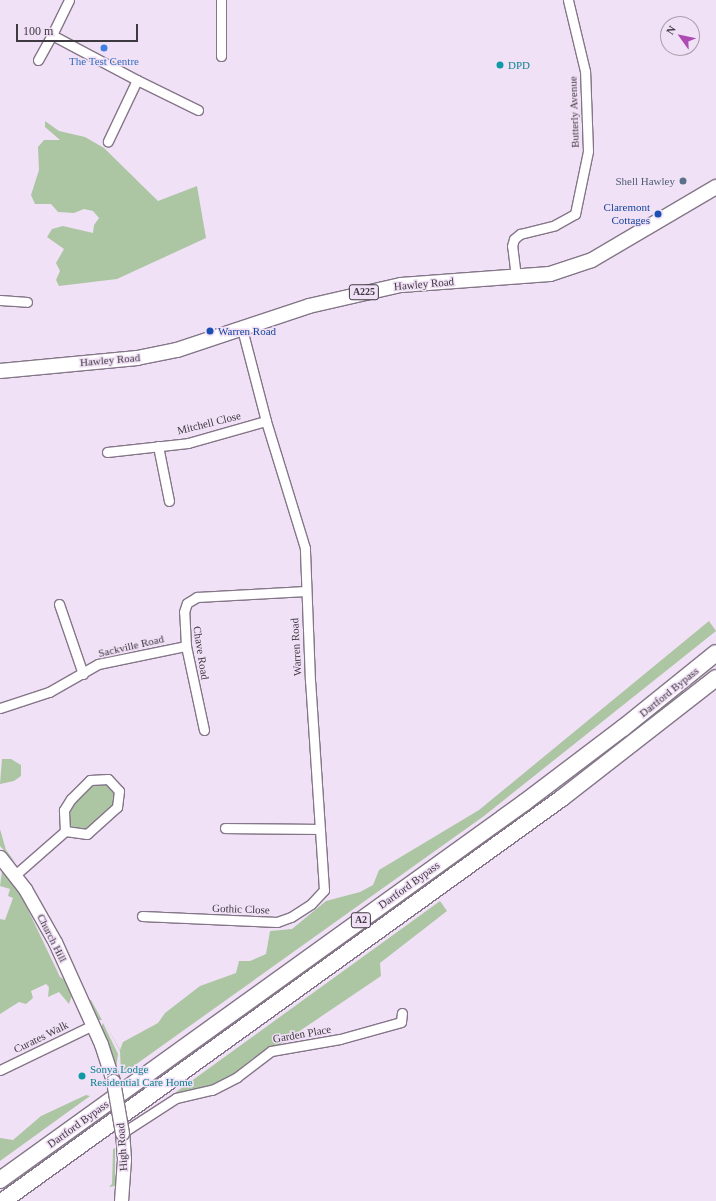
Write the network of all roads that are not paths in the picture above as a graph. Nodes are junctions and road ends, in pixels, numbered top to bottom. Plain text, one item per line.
1 (69, 0) edge
2 (221, 0) edge
3 (568, 0) edge
4 (52, 35) junction
5 (221, 56) dead end
6 (38, 60) dead end
7 (136, 80) junction
8 (198, 110) dead end
9 (108, 141) dead end
10 (716, 187) edge
11 (516, 277) junction
12 (0, 300) edge
13 (27, 302) dead end
14 (242, 329) junction
15 (0, 371) edge
16 (266, 421) junction
17 (158, 446) junction
18 (107, 452) dead end
19 (169, 501) dead end
20 (306, 591) junction
21 (59, 604) dead end
22 (186, 646) junction
23 (716, 653) edge
24 (83, 674) junction
25 (716, 678) edge
26 (0, 708) edge
27 (204, 730) dead end
28 (225, 828) dead end
29 (319, 828) junction
30 (65, 831) junction
31 (0, 857) edge
32 (15, 875) junction
33 (324, 885) joint
34 (142, 916) dead end
35 (402, 1013) dead end
36 (93, 1025) junction
37 (0, 1070) edge
38 (122, 1133) junction
39 (0, 1180) edge
40 (3, 1201) edge
41 (121, 1201) edge

1 - 4 street
2 - 5 street
3 - 11 street, Butterly Avenue
4 - 6 street
4 - 7 street
7 - 8 street
7 - 9 street
10 - 11 main road, Hawley Road / A225
11 - 14 main road, Hawley Road / A225
12 - 13 street
14 - 15 main road, Hawley Road / A225
14 - 16 street, Warren Road
16 - 17 street, Mitchell Close
16 - 20 street, Warren Road
17 - 18 street, Mitchell Close
17 - 19 street
20 - 22 street, Chave Road
20 - 29 street, Warren Road
21 - 24 street
22 - 24 street, Sackville Road
22 - 27 street, Chave Road
23 - 39 highway, Dartford Bypass / A2
24 - 26 street, Sackville Road
25 - 40 highway, Dartford Bypass / A2
28 - 29 street
29 - 33 street, Warren Road
30 - 30 street
30 - 32 street
31 - 32 main road, Church Hill
32 - 36 main road, Church Hill
33 - 34 street, Gothic Close
35 - 38 street, Garden Place
36 - 37 street, Curates Walk
36 - 38 main road, High Road, bridge
38 - 41 main road, High Road

